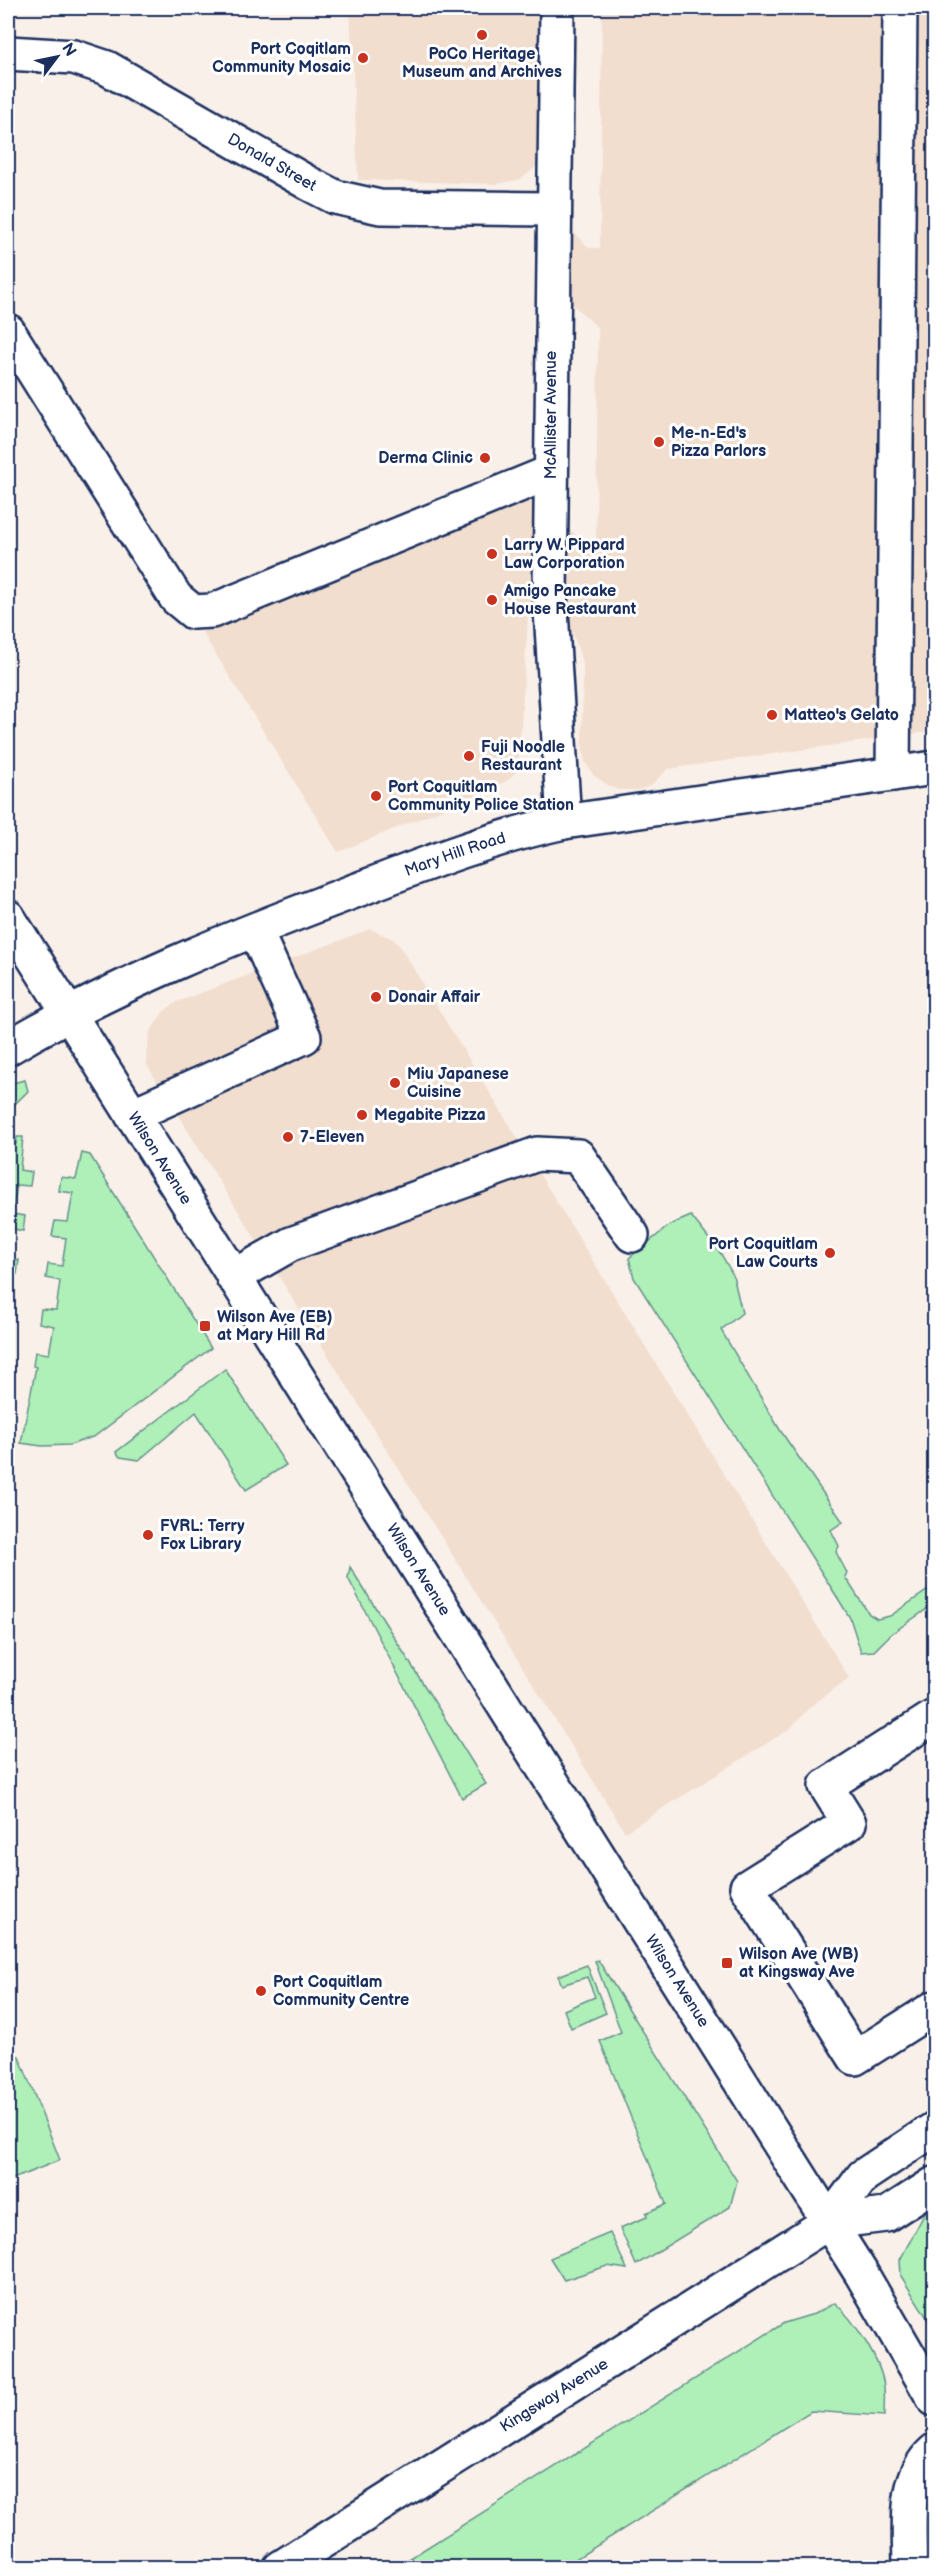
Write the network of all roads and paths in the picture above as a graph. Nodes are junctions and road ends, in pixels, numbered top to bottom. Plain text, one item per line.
1 (557, 8) edge
2 (900, 8) edge
3 (8, 53) edge
4 (554, 209) junction
5 (8, 331) edge
6 (551, 472) junction
7 (934, 768) edge
8 (893, 774) junction
9 (564, 822) junction
10 (8, 917) edge
11 (255, 930) junction
12 (68, 1014) junction
13 (8, 1048) edge
14 (132, 1115) junction
15 (632, 1235) dead end
16 (233, 1277) junction
17 (934, 1718) edge
18 (934, 2008) edge
19 (934, 2129) edge
20 (934, 2184) edge
21 (829, 2222) junction
22 (934, 2399) edge
23 (934, 2451) edge
24 (280, 2568) edge
25 (910, 2568) edge

1 - 4 street, McAllister Avenue
2 - 8 street
3 - 4 street, Donald Street
4 - 6 street, McAllister Avenue
5 - 6 street
6 - 9 street, McAllister Avenue
7 - 8 street, Mary Hill Road
8 - 9 street, Mary Hill Road
9 - 11 street, Mary Hill Road
10 - 12 street, Wilson Avenue
11 - 12 street, Mary Hill Road
11 - 14 street
12 - 13 street, Mary Hill Road
12 - 14 street, Wilson Avenue
14 - 16 street, Wilson Avenue
15 - 16 street
16 - 21 street, Wilson Avenue
17 - 18 street
19 - 21 street, Kingsway Avenue
20 - 21 street, Kingsway Avenue
21 - 22 street, Wilson Avenue
21 - 24 street, Kingsway Avenue
23 - 25 street

